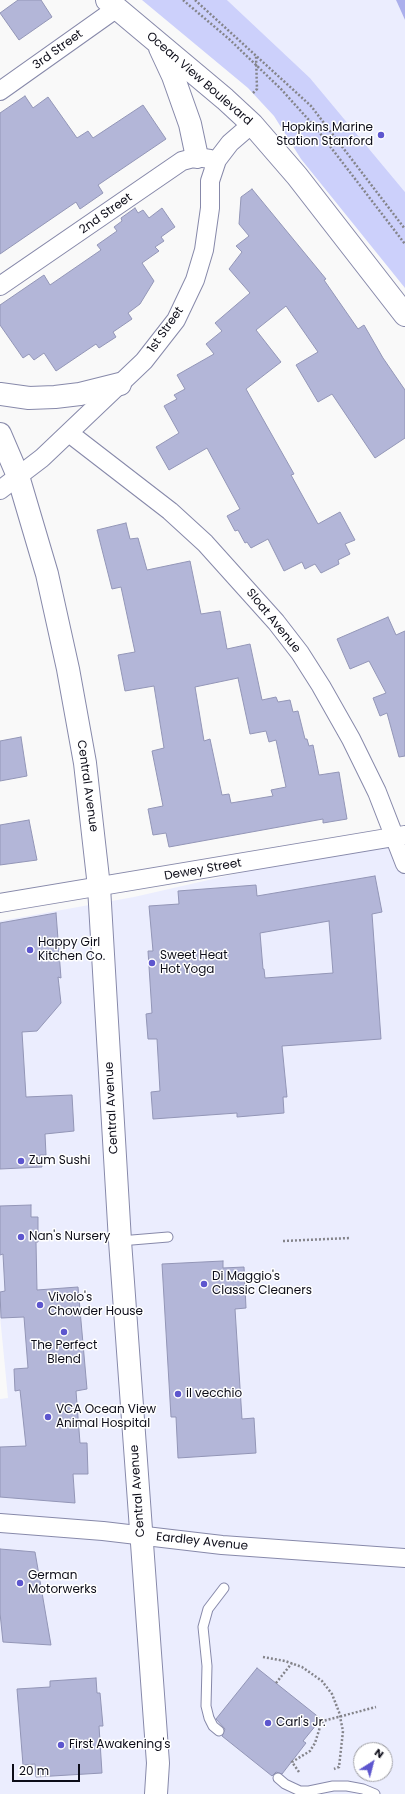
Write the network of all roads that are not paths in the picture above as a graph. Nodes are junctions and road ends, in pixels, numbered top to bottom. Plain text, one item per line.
1 (112, 4) edge
2 (157, 41) junction
3 (0, 91) edge
4 (252, 124) junction
5 (207, 158) junction
6 (0, 286) edge
7 (405, 315) edge
8 (120, 384) junction
9 (0, 394) edge
10 (69, 433) junction
11 (0, 434) edge
12 (18, 476) junction
13 (0, 490) edge
14 (400, 836) edge
15 (405, 864) edge
16 (99, 887) junction
17 (0, 903) edge
18 (168, 1237) dead end
19 (120, 1241) junction
20 (0, 1523) edge
21 (141, 1535) junction
22 (405, 1558) edge
23 (224, 1588) dead end
24 (219, 1731) dead end
25 (278, 1778) dead end
26 (156, 1794) edge
27 (374, 1794) edge

1 - 2 street, Ocean View Boulevard
1 - 3 street, 3rd Street
2 - 4 street, Ocean View Boulevard
2 - 5 street
4 - 5 street, 1st Street
4 - 7 street, Ocean View Boulevard
5 - 6 street, 2nd Street
5 - 8 street, 1st Street
8 - 9 street
8 - 10 street, 1st Street
10 - 12 street, 1st Street
10 - 14 street, Sloat Avenue
11 - 12 street, Central Avenue
12 - 13 street, 1st Street
12 - 16 street, Central Avenue
14 - 15 street, Sloat Avenue
14 - 16 street, Dewey Street
16 - 17 street, Dewey Street
16 - 19 street, Central Avenue
18 - 19 lane
19 - 21 street, Central Avenue
20 - 21 street, Eardley Avenue
21 - 22 street, Eardley Avenue
21 - 26 street, Central Avenue
23 - 24 lane
25 - 27 lane

